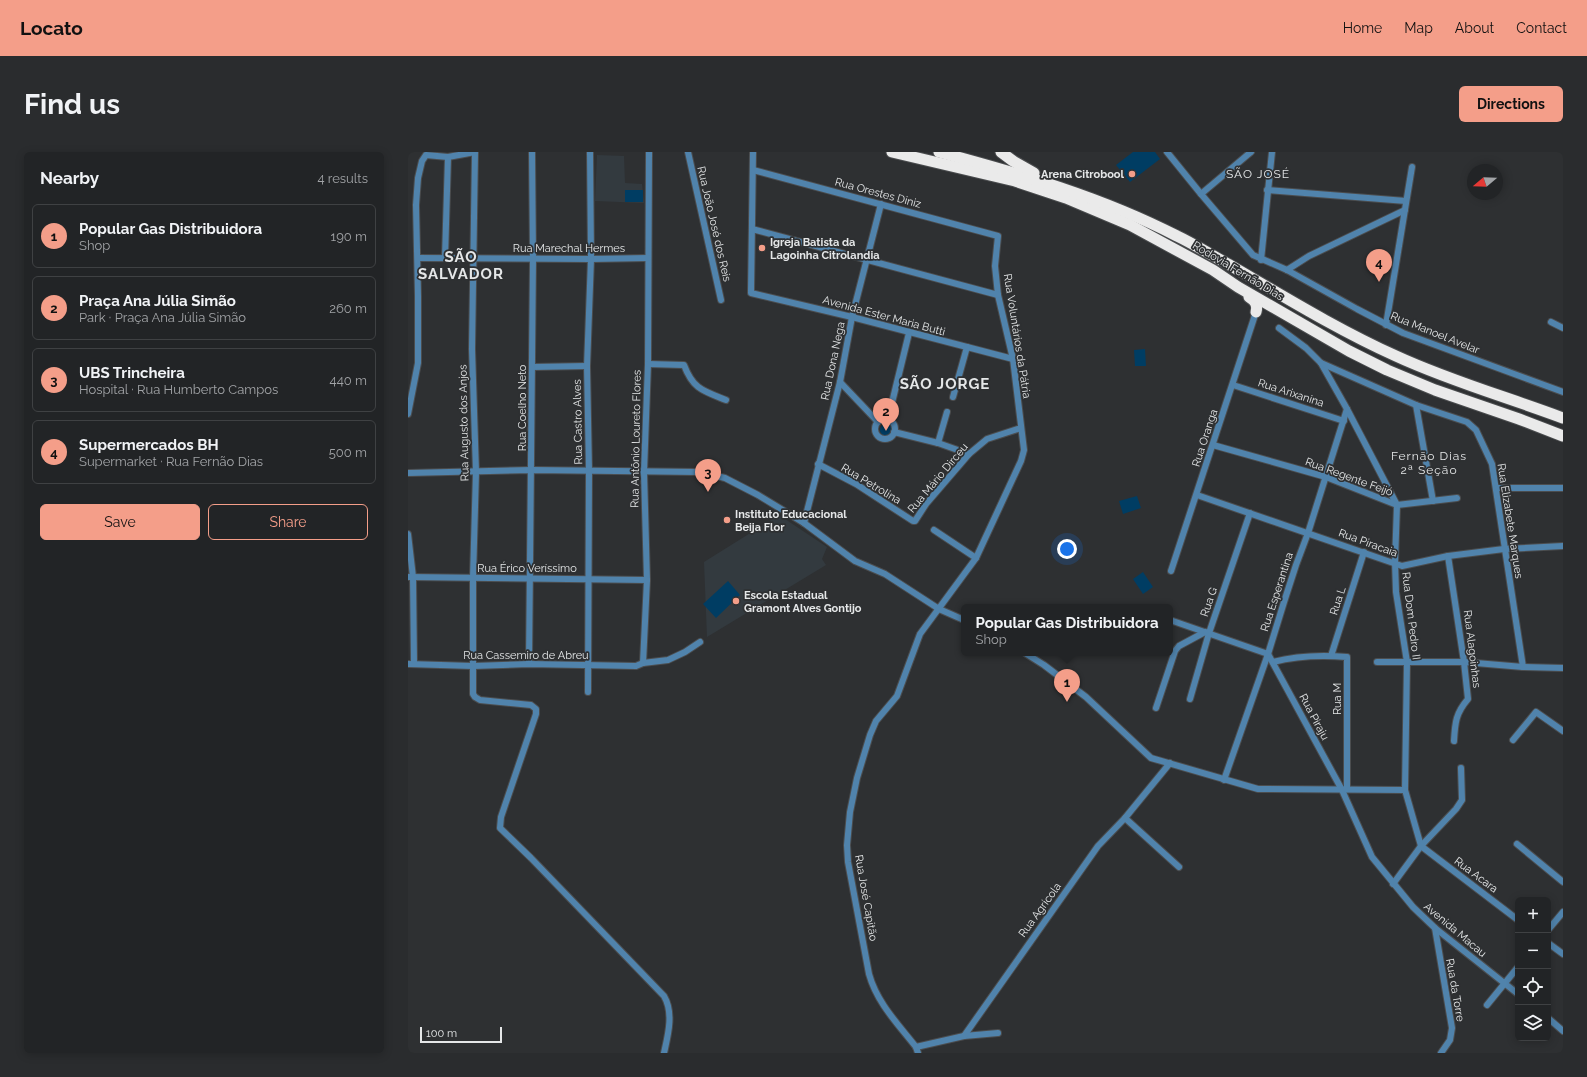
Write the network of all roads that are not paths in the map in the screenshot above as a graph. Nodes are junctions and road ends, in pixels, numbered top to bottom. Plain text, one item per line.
1 (476, 152) edge
2 (532, 152) edge
3 (590, 152) edge
4 (649, 152) edge
5 (688, 152) edge
6 (753, 152) edge
7 (892, 152) edge
8 (938, 152) edge
9 (1001, 152) edge
10 (1167, 152) edge
11 (1251, 152) edge
12 (1272, 152) edge
13 (448, 157) junction
14 (1412, 167) dead end
15 (753, 170) junction
16 (1267, 190) junction
17 (1082, 194) junction
18 (1201, 194) junction
19 (1406, 201) junction
20 (881, 204) junction
21 (1405, 210) junction
22 (752, 229) junction
23 (998, 236) joint
24 (418, 258) junction
25 (445, 258) junction
26 (474, 258) junction
27 (533, 258) junction
28 (648, 258) junction
29 (590, 259) junction
30 (866, 260) junction
31 (1261, 260) junction
32 (1287, 270) junction
33 (1238, 287) junction
34 (998, 294) junction
35 (721, 300) dead end
36 (1256, 312) joint
37 (852, 317) junction
38 (1551, 322) dead end
39 (1386, 325) junction
40 (1279, 328) dead end
41 (1563, 328) edge
42 (909, 333) junction
43 (966, 347) junction
44 (1013, 358) junction
45 (1321, 363) junction
46 (648, 364) junction
47 (587, 366) junction
48 (532, 367) junction
49 (840, 382) junction
50 (1233, 385) junction
51 (1562, 390) edge
52 (953, 397) dead end
53 (726, 400) dead end
54 (1416, 405) junction
55 (1347, 409) junction
56 (947, 412) dead end
57 (408, 414) edge
58 (1563, 418) edge
59 (888, 420) junction
60 (1344, 421) junction
61 (878, 422) junction
62 (1021, 428) junction
63 (894, 432) junction
64 (1563, 436) edge
65 (938, 443) junction
66 (1213, 445) junction
67 (969, 454) junction
68 (818, 464) junction
69 (532, 470) junction
70 (589, 471) junction
71 (476, 472) junction
72 (644, 472) junction
73 (408, 473) edge
74 (1326, 476) junction
75 (1497, 488) junction
76 (1563, 488) edge
77 (1197, 495) junction
78 (1457, 498) dead end
79 (1433, 501) junction
80 (1397, 505) junction
81 (1250, 513) junction
82 (913, 521) joint
83 (804, 523) junction
84 (934, 530) dead end
85 (1308, 533) junction
86 (408, 534) edge
87 (1563, 546) edge
88 (1504, 549) junction
89 (1364, 552) junction
90 (1448, 556) junction
91 (976, 558) junction
92 (1395, 562) junction
93 (1171, 571) dead end
94 (411, 577) edge
95 (473, 578) junction
96 (589, 578) junction
97 (530, 579) junction
98 (647, 580) junction
99 (939, 609) junction
100 (961, 619) edge
101 (1173, 621) edge
102 (1207, 632) junction
103 (700, 642) dead end
104 (1268, 654) junction
105 (1030, 656) edge
106 (1331, 656) junction
107 (1273, 662) junction
108 (1376, 662) dead end
109 (1407, 662) junction
110 (1464, 662) junction
111 (643, 663) junction
112 (411, 664) edge
113 (529, 664) junction
114 (587, 665) junction
115 (473, 666) junction
116 (1523, 667) junction
117 (1563, 668) edge
118 (588, 692) dead end
119 (1190, 699) dead end
120 (1156, 708) dead end
121 (1563, 731) edge
122 (1513, 740) dead end
123 (1454, 741) dead end
124 (1170, 763) junction
125 (1461, 768) dead end
126 (1224, 780) junction
127 (1344, 790) junction
128 (1405, 790) junction
129 (1125, 818) junction
130 (1517, 844) dead end
131 (1421, 846) junction
132 (1179, 868) dead end
133 (1563, 882) edge
134 (1393, 884) junction
135 (1563, 912) edge
136 (1515, 918) edge
137 (1551, 926) edge
138 (1435, 928) junction
139 (1551, 945) edge
140 (1563, 954) edge
141 (1516, 969) edge
142 (1505, 983) junction
143 (1515, 991) edge
144 (1488, 1005) dead end
145 (1551, 1020) edge
146 (1563, 1030) edge
147 (998, 1033) dead end
148 (964, 1036) junction
149 (917, 1050) edge
150 (664, 1053) edge
151 (1441, 1053) edge

1 - 13 street
1 - 26 street, Rua Augusto dos Anjos
2 - 27 street, Rua Coelho Neto
3 - 29 street, Rua Castro Alves
4 - 28 street, Rua Antônio Loureto Flores
5 - 35 street, Rua João José dos Reis
6 - 15 street
7 - 33 highway, Rodovia Fernão Dias
8 - 17 highway, Rodovia Fernão Dias
9 - 17 highway
10 - 18 street
11 - 18 street
12 - 16 street
13 - 24 street
13 - 25 street
14 - 19 street
15 - 20 street, Rua Orestes Diniz
15 - 22 street
16 - 19 street
16 - 31 street
17 - 58 highway, Rodovia Fernão Dias
18 - 31 street
19 - 21 street
20 - 23 street, Rua Orestes Diniz
20 - 30 street, Rua Dona Nega
21 - 32 street
21 - 39 street
22 - 30 street
22 - 37 street, Avenida Ester Maria Butti
23 - 34 street, Rua Voluntários da Pátria
24 - 25 street, Rua Marechal Hermes
24 - 57 street
25 - 26 street, Rua Marechal Hermes
26 - 27 street, Rua Marechal Hermes
26 - 71 street, Rua Augusto dos Anjos
27 - 29 street, Rua Marechal Hermes
27 - 48 street, Rua Coelho Neto
28 - 29 street, Rua Marechal Hermes
28 - 46 street, Rua Antônio Loureto Flores
29 - 47 street, Rua Castro Alves
30 - 34 street
30 - 37 street, Rua Dona Nega
31 - 32 street, Rua Manoel Avelar
32 - 39 street, Rua Manoel Avelar
33 - 36 highway
33 - 64 highway, Rodovia Fernão Dias
34 - 44 street, Rua Voluntários da Pátria
36 - 50 street, Rua Oranga
37 - 42 street, Avenida Ester Maria Butti
37 - 49 street, Rua Dona Nega
38 - 41 street
39 - 51 street, Rua Manoel Avelar
40 - 45 street, Rua Dom Pedro II
42 - 43 street, Avenida Ester Maria Butti
42 - 59 street
43 - 44 street, Avenida Ester Maria Butti
43 - 52 street
44 - 62 street, Rua Voluntários da Pátria
45 - 54 street, Rua Elizabete Marques
45 - 55 street, Rua Dom Pedro II
46 - 53 street
46 - 72 street, Rua Antônio Loureto Flores
47 - 48 street
47 - 70 street, Rua Castro Alves
48 - 69 street, Rua Coelho Neto
49 - 61 street
49 - 68 street, Rua Dona Nega
50 - 60 street, Rua Arixanina
50 - 66 street, Rua Oranga
54 - 75 street, Rua Elizabete Marques
54 - 79 street
55 - 60 street, Rua Esperantina
55 - 80 street, Rua Dom Pedro II
56 - 65 street
59 - 61 street
59 - 63 street
60 - 74 street, Rua Esperantina
61 - 63 street
62 - 67 street, Rua Mário Dirceu
62 - 91 street, Rua Voluntários da Pátria
63 - 65 street
65 - 67 street
66 - 74 street, Rua Regente Feijó
66 - 77 street, Rua Oranga
67 - 82 street, Rua Mário Dirceu
68 - 82 street, Rua Petrolina
68 - 83 street, Rua Dona Nega
69 - 70 street
69 - 71 street
69 - 97 street, Rua Coelho Neto
70 - 72 street
70 - 96 street, Rua Castro Alves
71 - 73 street
71 - 95 street, Rua Augusto dos Anjos
72 - 83 street
72 - 98 street, Rua Antônio Loureto Flores
74 - 80 street, Rua Regente Feijó
74 - 85 street, Rua Esperantina
75 - 76 street
75 - 88 street, Rua Elizabete Marques
77 - 81 street, Rua Piracaia
77 - 93 street, Rua Oranga
78 - 79 street, Rua Regente Feijó
79 - 80 street, Rua Regente Feijó
80 - 92 street, Rua Dom Pedro II
81 - 85 street, Rua Piracaia
81 - 102 street, Rua G
83 - 99 street
84 - 91 street
85 - 89 street, Rua Piracaia
85 - 104 street, Rua Esperantina
86 - 94 street
87 - 88 street, Rua Piracaia
88 - 90 street, Rua Piracaia
88 - 116 street, Rua Elizabete Marques
89 - 92 street, Rua Piracaia
89 - 106 street, Rua L
90 - 92 street, Rua Piracaia
90 - 110 street, Rua Alagoinhas
91 - 99 street, Rua Voluntários da Pátria
92 - 109 street, Rua Dom Pedro II
94 - 95 street, Rua Érico Veríssimo
94 - 112 street
95 - 97 street, Rua Érico Veríssimo
95 - 115 street, Rua Augusto dos Anjos
96 - 97 street, Rua Érico Veríssimo
96 - 98 street, Rua Érico Veríssimo
96 - 114 street, Rua Castro Alves
97 - 113 street, Rua Coelho Neto
98 - 111 street, Rua Antônio Loureto Flores
99 - 100 street
99 - 149 street, Rua José Capitão
101 - 102 street
102 - 104 street
102 - 119 street, Rua G
102 - 120 street
103 - 111 street
104 - 107 street, Rua Piraju
104 - 126 street, Rua Esperantina
105 - 124 street
106 - 107 street
106 - 127 street, Rua M
107 - 127 street, Rua Piraju
108 - 109 street
109 - 110 street
109 - 128 street, Rua Dom Pedro II
110 - 116 street
110 - 123 street, Rua Alagoinhas
111 - 114 street, Rua Cassemiro de Abreu
112 - 115 street, Rua Cassemiro de Abreu
113 - 114 street, Rua Cassemiro de Abreu
113 - 115 street, Rua Cassemiro de Abreu
114 - 118 street, Rua Castro Alves
115 - 150 street, Rua Augusto dos Anjos
116 - 117 street
121 - 122 street
124 - 126 street
124 - 129 street, Rua Agricola
125 - 131 street
126 - 127 street
127 - 128 street
127 - 134 street, Avenida Macau
128 - 131 street, Rua Dom Pedro II
129 - 132 street
129 - 148 street, Rua Agricola
130 - 133 street
131 - 134 street
131 - 136 street, Rua Acara
134 - 138 street, Avenida Macau
135 - 137 street
138 - 142 street, Avenida Macau
138 - 151 street, Rua da Torre
139 - 140 street
141 - 142 street
142 - 143 street, Avenida Macau
142 - 144 street
145 - 146 street
147 - 148 street
148 - 149 street

